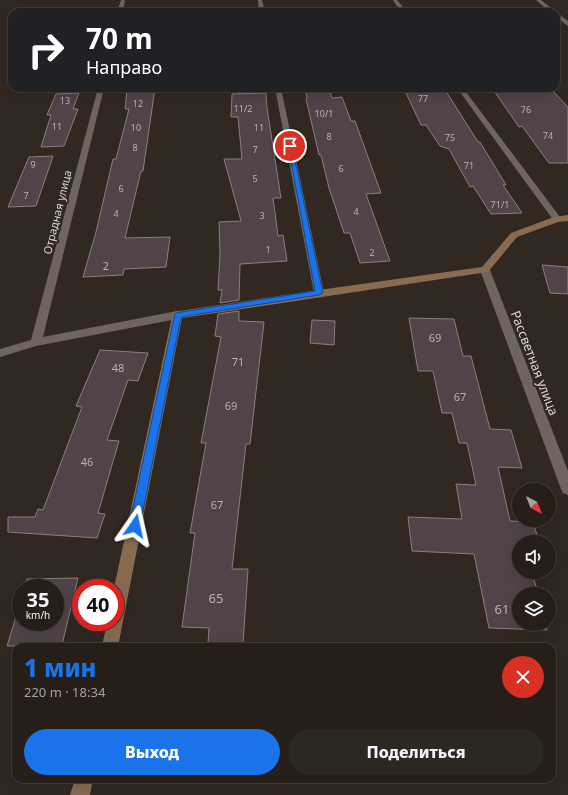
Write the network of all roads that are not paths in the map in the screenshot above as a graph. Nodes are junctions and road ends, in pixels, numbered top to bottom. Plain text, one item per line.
1 (538, 0) edge
2 (548, 8) edge
3 (560, 17) edge
4 (568, 24) edge
5 (99, 92) edge
6 (279, 92) edge
7 (463, 92) edge
8 (568, 218) edge
9 (557, 219) junction
10 (485, 270) junction
11 (319, 293) junction
12 (177, 315) junction
13 (36, 342) junction
14 (0, 353) edge
15 (568, 489) edge
16 (111, 643) edge
17 (83, 783) edge
18 (80, 795) edge

1 - 2 street
3 - 4 street
5 - 13 street, Отрадная улица
6 - 11 street
7 - 9 street
8 - 9 street
9 - 10 street
10 - 11 street
10 - 15 street, Рассветная улица
11 - 12 street
12 - 13 street
12 - 16 street
13 - 14 street
17 - 18 street

